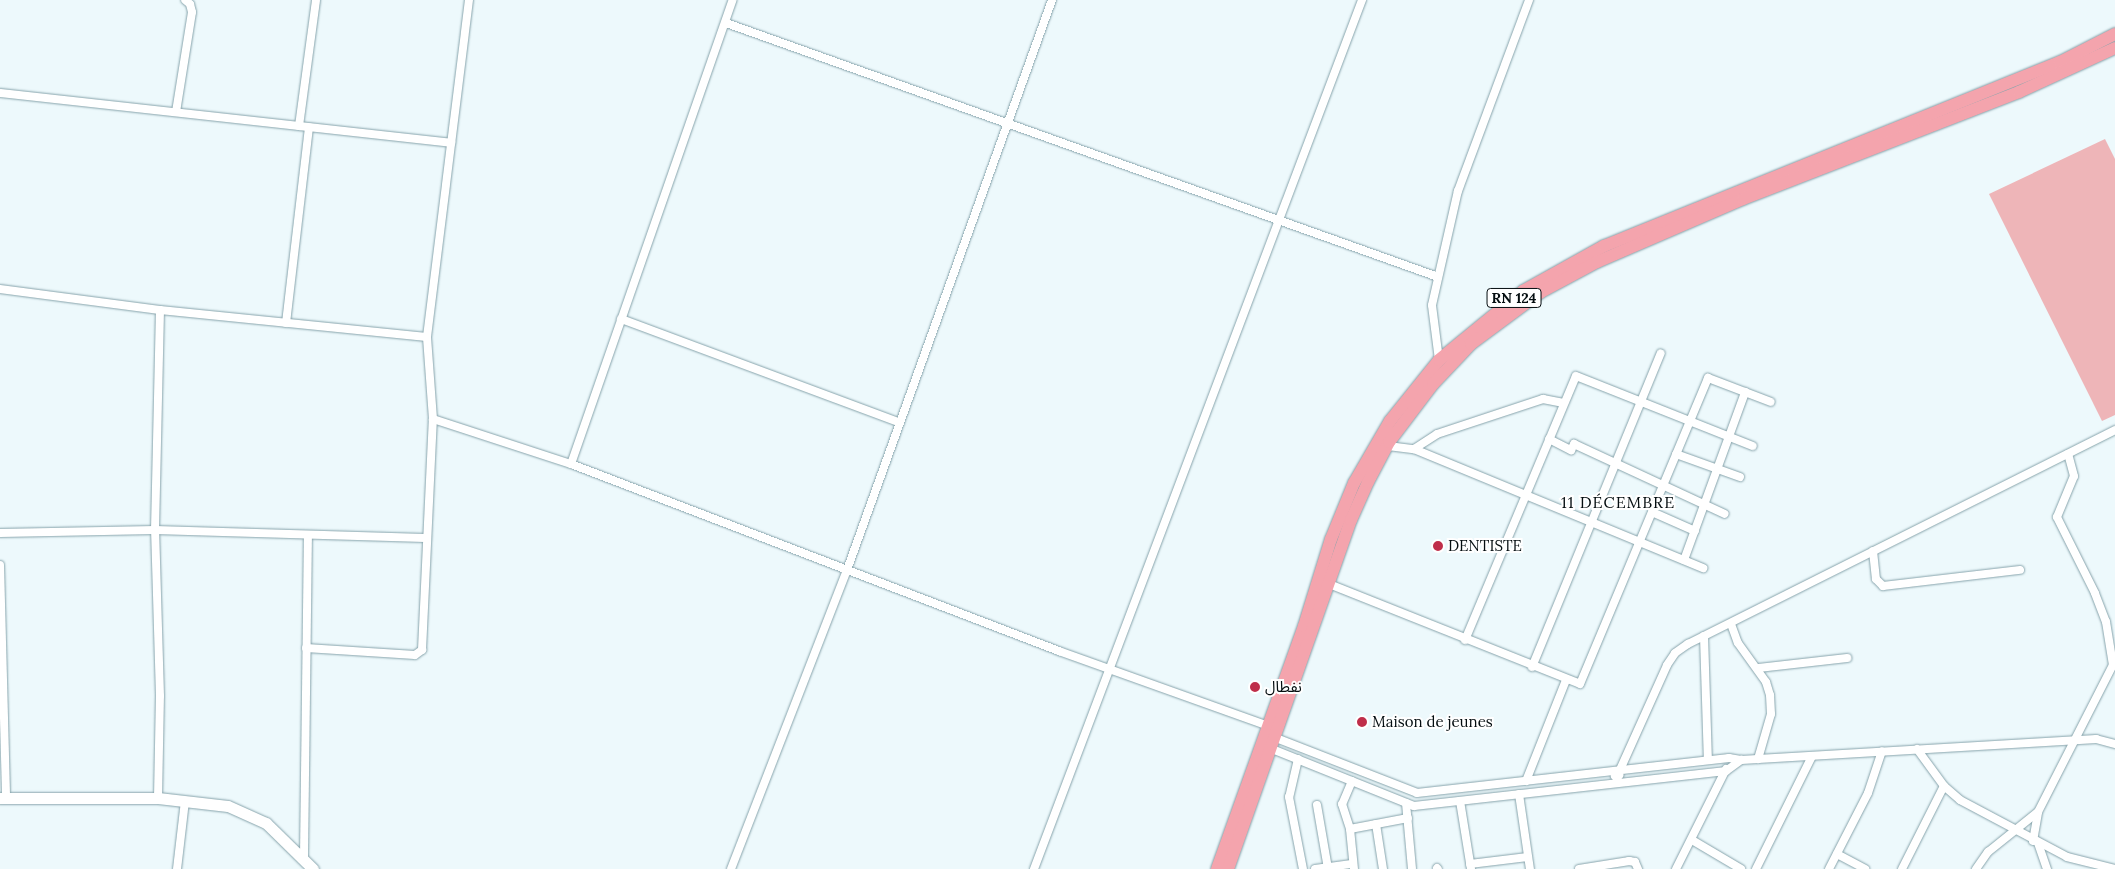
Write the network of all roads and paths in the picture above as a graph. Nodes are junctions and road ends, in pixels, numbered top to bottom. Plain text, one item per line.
1 (185, 0) edge
2 (316, 0) edge
3 (469, 0) edge
4 (733, 0) edge
5 (1052, 0) edge
6 (1362, 0) edge
7 (1529, 0) edge
8 (726, 23) junction
9 (2115, 34) edge
10 (2115, 48) edge
11 (0, 92) edge
12 (176, 112) junction
13 (1006, 121) junction
14 (300, 126) junction
15 (309, 127) junction
16 (451, 143) junction
17 (1710, 207) junction
18 (1276, 222) junction
19 (1606, 251) junction
20 (1438, 277) junction
21 (0, 288) edge
22 (160, 310) junction
23 (621, 319) junction
24 (286, 323) junction
25 (427, 337) junction
26 (1661, 354) dead end
27 (1439, 360) junction
28 (1429, 381) junction
29 (1745, 392) junction
30 (1771, 402) dead end
31 (1564, 403) junction
32 (1640, 403) junction
33 (433, 419) junction
34 (898, 422) junction
35 (1689, 422) junction
36 (2115, 430) edge
37 (1729, 437) junction
38 (1549, 439) junction
39 (1388, 446) junction
40 (1754, 446) dead end
41 (1414, 449) junction
42 (1676, 454) junction
43 (2068, 454) junction
44 (1614, 463) junction
45 (571, 464) junction
46 (1717, 471) junction
47 (1740, 477) dead end
48 (1664, 485) junction
49 (1525, 495) junction
50 (1705, 504) junction
51 (1652, 512) junction
52 (1725, 514) dead end
53 (1590, 522) junction
54 (155, 530) junction
55 (1695, 532) junction
56 (0, 533) edge
57 (308, 536) junction
58 (425, 538) junction
59 (1640, 542) junction
60 (1874, 551) junction
61 (1684, 560) junction
62 (0, 565) edge
63 (1703, 568) dead end
64 (846, 570) junction
65 (2020, 570) dead end
66 (1329, 584) junction
67 (1731, 624) junction
68 (1704, 636) junction
69 (1465, 640) junction
70 (306, 648) junction
71 (1847, 658) dead end
72 (1532, 667) junction
73 (1758, 668) junction
74 (1109, 669) junction
75 (1566, 680) junction
76 (1269, 726) junction
77 (2073, 740) junction
78 (1274, 744) junction
79 (2115, 744) edge
80 (1917, 749) junction
81 (1882, 751) junction
82 (1812, 756) junction
83 (1729, 758) junction
84 (1298, 759) junction
85 (1758, 759) junction
86 (1708, 760) junction
87 (1741, 760) junction
88 (1726, 771) junction
89 (1617, 776) junction
90 (1352, 781) junction
91 (1526, 781) junction
92 (1944, 786) junction
93 (1519, 794) junction
94 (3, 798) edge
95 (158, 798) junction
96 (185, 801) junction
97 (1460, 801) junction
98 (1406, 803) junction
99 (1317, 805) dead end
100 (2038, 812) junction
101 (1408, 818) junction
102 (1376, 824) junction
103 (1350, 829) junction
104 (2014, 830) junction
105 (1692, 840) junction
106 (2036, 842) junction
107 (1837, 854) junction
108 (304, 857) junction
109 (1528, 857) junction
110 (1494, 865) edge
111 (1353, 866) edge
112 (1470, 866) edge
113 (1328, 868) edge
114 (177, 869) edge
115 (313, 869) edge
116 (731, 869) edge
117 (1034, 869) edge
118 (1216, 869) edge
119 (1228, 869) edge
120 (1303, 869) edge
121 (1315, 869) edge
122 (1383, 869) edge
123 (1412, 869) edge
124 (1530, 869) edge
125 (1580, 869) edge
126 (1638, 869) edge
127 (1676, 869) edge
128 (1741, 869) edge
129 (1756, 869) edge
130 (1829, 869) edge
131 (1865, 869) edge
132 (1902, 869) edge
133 (1976, 869) edge
134 (2047, 869) edge
135 (2115, 869) edge

1 - 12 street
2 - 14 street
3 - 16 street
4 - 8 street
5 - 13 street
6 - 18 street
7 - 20 street
8 - 13 street
8 - 23 street
9 - 17 main road, RN 124
10 - 17 main road, RN 124
11 - 12 street
12 - 14 street
13 - 18 street
13 - 34 street
14 - 15 street
15 - 16 street
15 - 24 street
16 - 25 street
17 - 19 main road, RN 124
18 - 20 street
18 - 74 street
19 - 27 main road, RN 124
19 - 28 main road, RN 124
20 - 27 street
21 - 22 street
22 - 24 street
22 - 54 street
23 - 34 street
23 - 45 street
24 - 25 street
25 - 33 street
26 - 32 street
27 - 28 main road, RN 124
28 - 39 main road, RN 124
28 - 76 main road, RN 124
29 - 30 street
29 - 35 street
29 - 37 street
31 - 32 street
31 - 38 street
31 - 41 street
32 - 35 street
32 - 44 street
33 - 45 street
33 - 58 street
34 - 64 street
35 - 37 street
35 - 42 street
36 - 43 street
37 - 40 street
37 - 46 street
38 - 44 street
38 - 49 street
39 - 41 street
39 - 66 main road, RN 124
41 - 49 street
42 - 46 street
42 - 48 street
43 - 60 street
43 - 77 street
44 - 48 street
44 - 53 street
45 - 64 street
46 - 47 street
46 - 50 street
48 - 50 street
48 - 51 street
49 - 53 street
49 - 69 street
50 - 52 street
50 - 55 street
51 - 55 street
51 - 59 street
53 - 59 street
53 - 72 street
54 - 56 street
54 - 57 street
54 - 95 street
55 - 61 street
57 - 58 street
57 - 70 street
58 - 70 street
59 - 61 street
59 - 75 street
60 - 65 street
60 - 67 street
61 - 63 street
62 - 94 street
64 - 74 street
64 - 116 street
66 - 69 street
66 - 78 main road, RN 124
67 - 68 street
67 - 73 street
68 - 86 street
68 - 89 street
69 - 72 street
70 - 108 street
71 - 73 street
72 - 75 street
73 - 85 street
74 - 76 street
74 - 117 street
75 - 91 street
76 - 118 main road, RN 124
77 - 79 street
77 - 80 street
77 - 100 street
78 - 84 street
78 - 91 street
78 - 119 main road, RN 124
80 - 81 street
80 - 92 street
81 - 82 street
81 - 107 street
82 - 85 street
82 - 129 street
83 - 86 street
83 - 87 street
83 - 88 street
84 - 90 street
84 - 120 street
85 - 87 street
86 - 89 street
87 - 88 street
88 - 89 street
88 - 105 street
89 - 91 street
89 - 93 street
90 - 98 street
90 - 103 street
92 - 104 street
92 - 132 street
93 - 97 street
93 - 109 street
94 - 95 street
95 - 96 street
96 - 108 street
96 - 114 street
97 - 98 street
97 - 112 street
98 - 101 street
99 - 113 street
100 - 104 street
100 - 106 street
101 - 102 street
101 - 123 street
102 - 103 street
102 - 122 street
103 - 111 street
104 - 106 street
104 - 133 street
105 - 127 street
105 - 128 street
106 - 134 street
106 - 135 street
107 - 130 street
107 - 131 street
108 - 115 street
109 - 110 street
109 - 124 street
110 - 112 street
111 - 113 street
113 - 121 street
125 - 126 street

